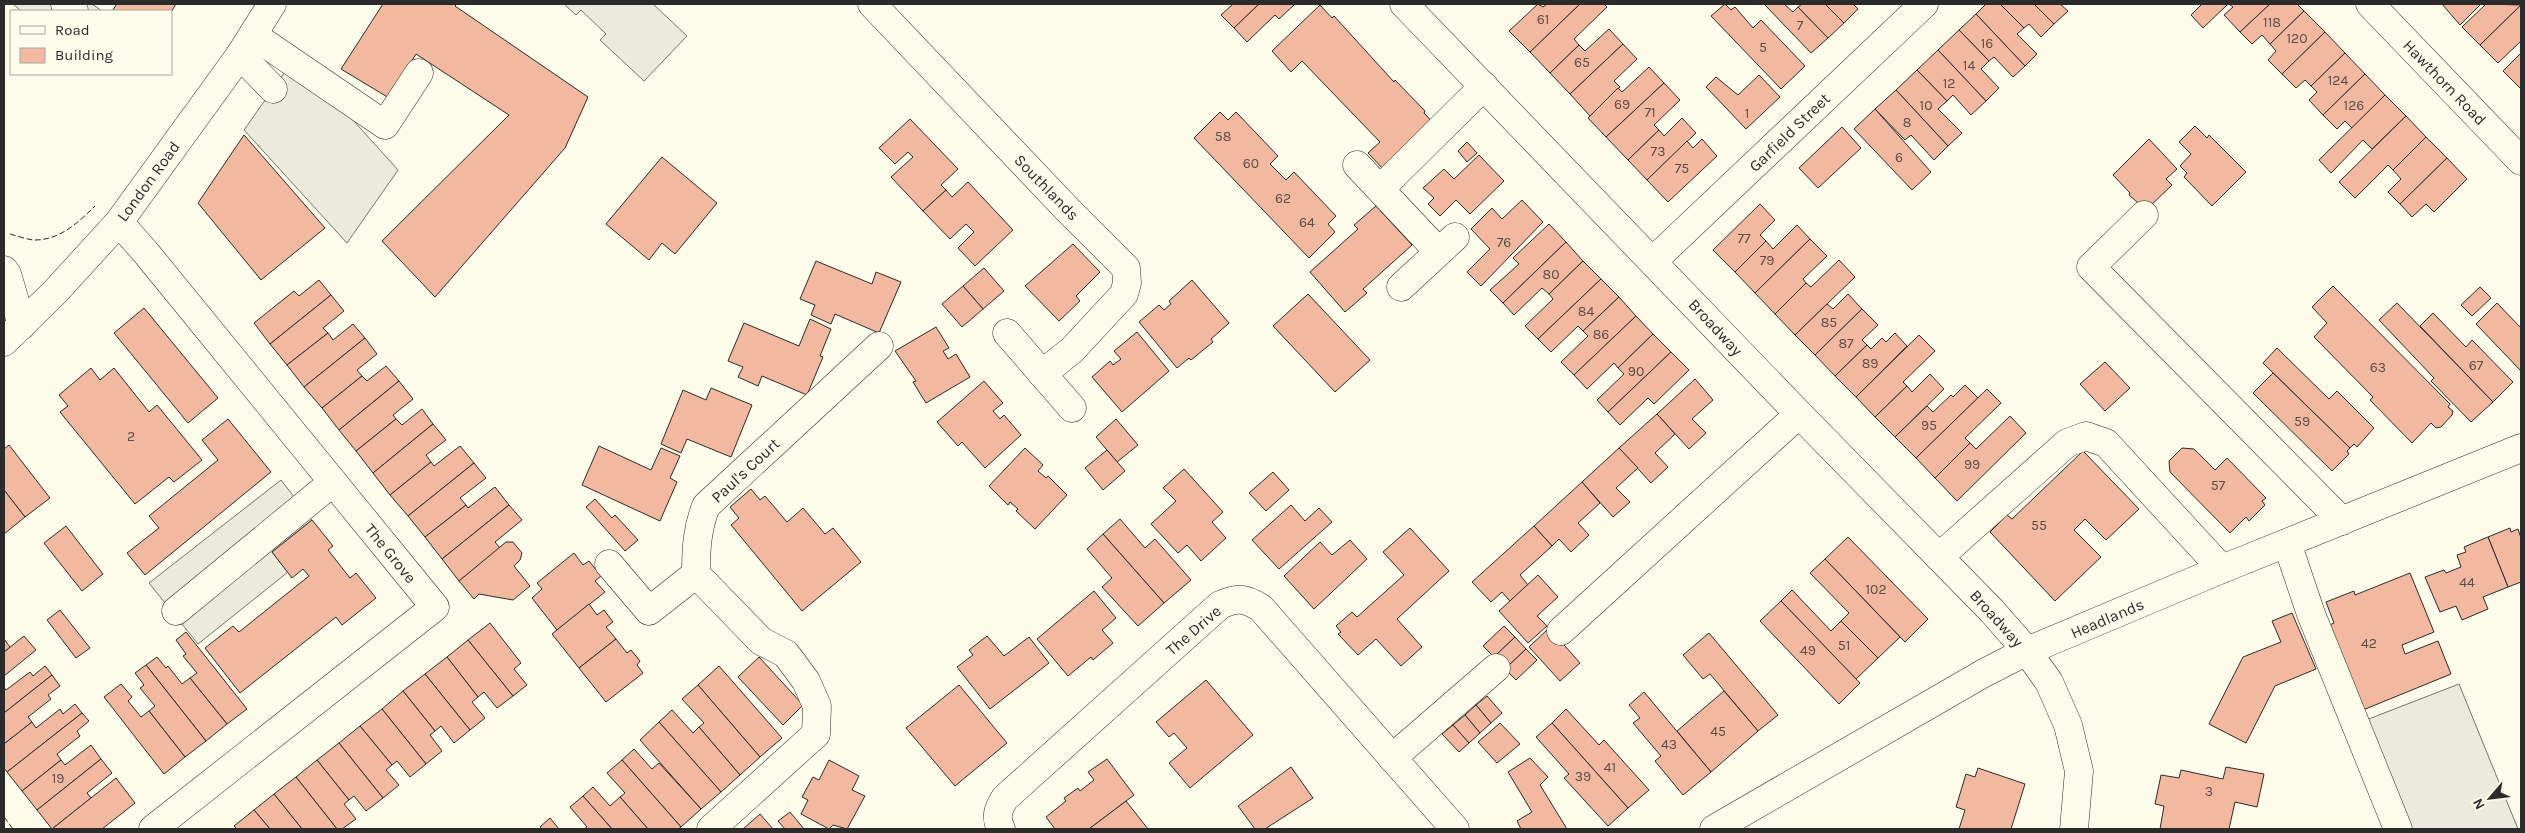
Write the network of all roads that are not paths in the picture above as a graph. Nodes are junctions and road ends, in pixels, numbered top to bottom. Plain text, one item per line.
1 (872, 4) edge
2 (1404, 4) edge
3 (1924, 4) edge
4 (2370, 4) edge
5 (269, 5) edge
6 (246, 45) junction
7 (420, 73) dead end
8 (1484, 86) junction
9 (273, 89) dead end
10 (2521, 160) edge
11 (1357, 165) dead end
12 (1380, 189) junction
13 (2144, 216) dead end
14 (119, 222) junction
15 (1653, 261) junction
16 (4, 270) edge
17 (1401, 287) dead end
18 (10, 329) edge
19 (1007, 333) dead end
20 (879, 346) dead end
21 (1042, 374) junction
22 (1072, 408) dead end
23 (1799, 414) junction
24 (2521, 448) edge
25 (333, 482) junction
26 (2342, 521) junction
27 (2287, 543) junction
28 (1939, 557) junction
29 (609, 564) dead end
30 (2222, 569) junction
31 (696, 574) junction
32 (176, 611) dead end
33 (1561, 630) dead end
34 (2027, 651) junction
35 (1496, 668) dead end
36 (1392, 758) junction
37 (154, 829) edge
38 (711, 829) edge
39 (1001, 829) edge
40 (1455, 829) edge
41 (1714, 829) edge
42 (2074, 829) edge
43 (2398, 829) edge

1 - 21 street, Southlands
2 - 8 street, Broadway
3 - 15 street, Garfield Street
4 - 10 street, Hawthorn Road
5 - 6 street, London Road
6 - 7 street
6 - 9 street
6 - 14 street, London Road
8 - 12 street
8 - 15 street, Broadway
11 - 12 street
12 - 17 street
13 - 26 street
14 - 18 street, London Road
14 - 25 street, The Grove
15 - 23 street, Broadway
16 - 18 street
19 - 21 street
20 - 31 street, Paul's Court
21 - 22 street
23 - 28 street, Broadway
23 - 33 street
24 - 26 street, Headlands
25 - 32 street
25 - 37 street, The Grove
26 - 27 street, Headlands
27 - 30 street, Headlands
27 - 43 street
28 - 30 street
28 - 34 street, Broadway
29 - 31 street
30 - 34 street, Headlands
31 - 38 street
34 - 41 street, Headlands
34 - 42 street, Broadway
35 - 36 street
36 - 39 street, The Drive
36 - 40 street, The Drive

